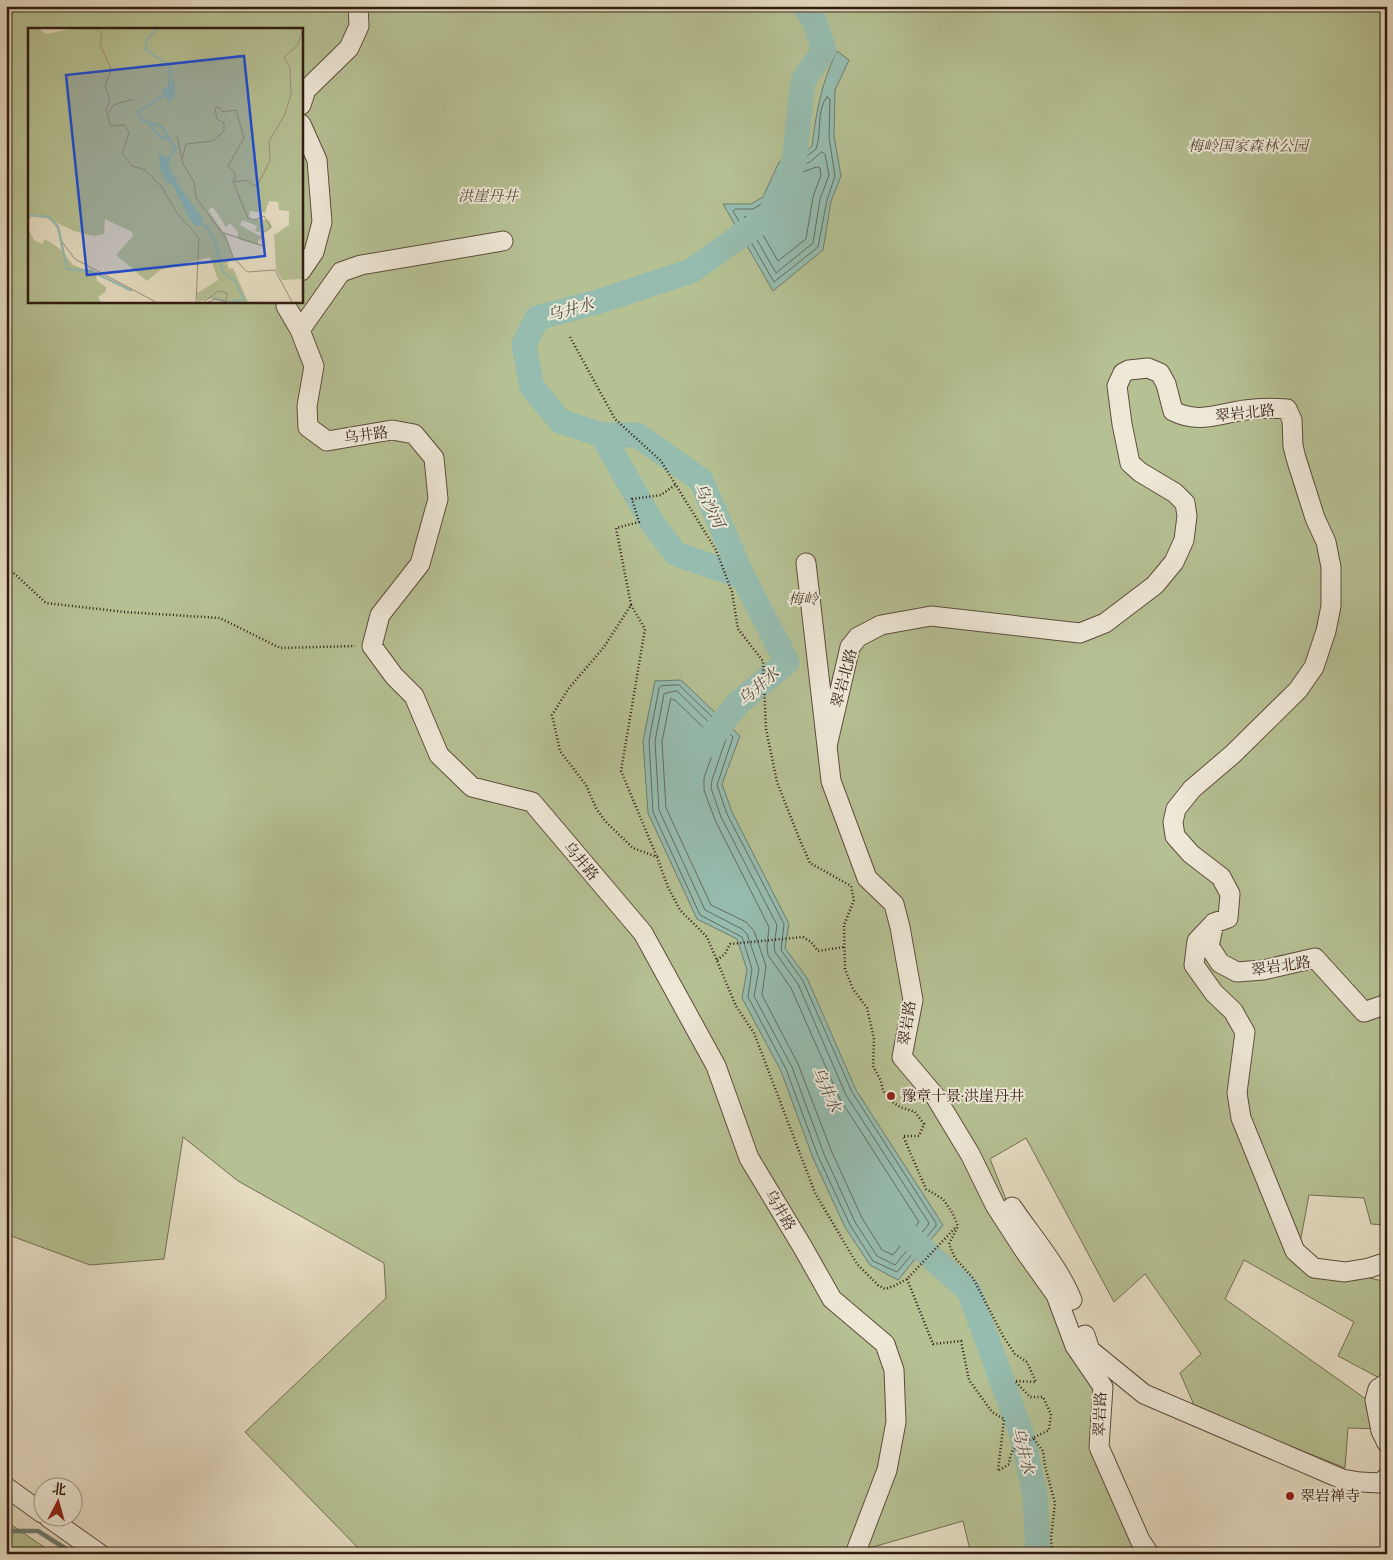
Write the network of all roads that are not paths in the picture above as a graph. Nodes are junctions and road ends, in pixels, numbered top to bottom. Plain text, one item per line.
1 (358, 6) edge
2 (302, 102) edge
3 (302, 126) edge
4 (503, 241) dead end
5 (302, 270) edge
6 (286, 302) edge
7 (300, 330) junction
8 (806, 563) dead end
9 (827, 746) junction
10 (1214, 923) junction
11 (1387, 1004) edge
12 (1012, 1207) dead end
13 (1387, 1262) edge
14 (1387, 1383) edge
15 (1387, 1443) edge
16 (1387, 1477) edge
17 (6, 1487) edge
18 (32, 1506) edge
19 (63, 1528) edge
20 (100, 1554) edge
21 (855, 1554) edge
22 (1149, 1554) edge

1 - 2 street
3 - 5 street
4 - 7 street
6 - 7 street, 乌井路
7 - 21 street, 乌井路
8 - 9 street, 翠岩路
9 - 10 street, 翠岩北路
9 - 22 street, 翠岩路
10 - 11 street, 翠岩北路
10 - 13 street
12 - 16 street
14 - 15 street
17 - 18 street
19 - 20 street

